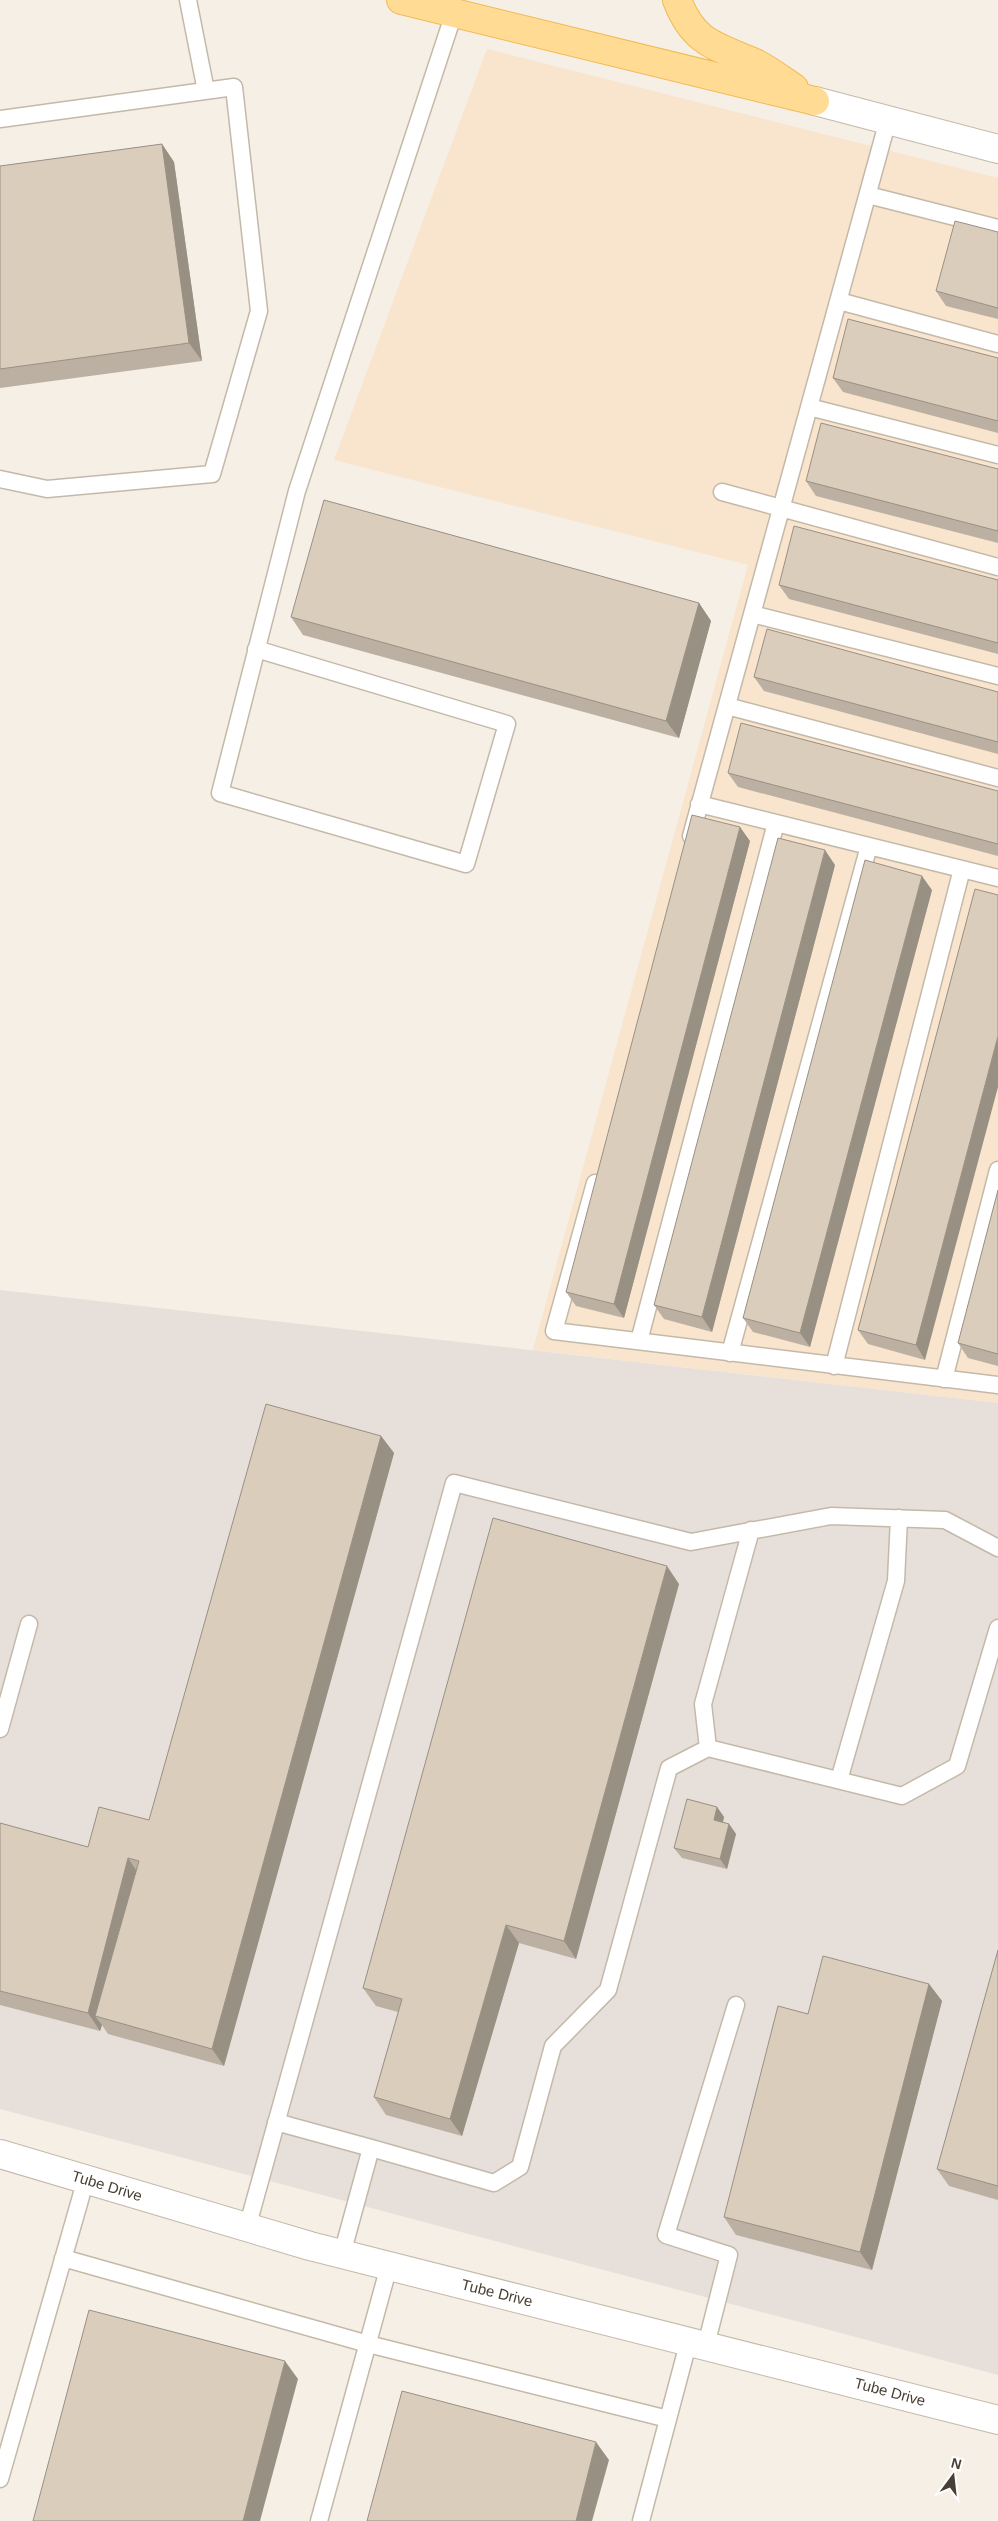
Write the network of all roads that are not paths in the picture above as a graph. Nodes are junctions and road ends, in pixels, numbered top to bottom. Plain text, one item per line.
1 (188, 0) edge
2 (401, 0) edge
3 (478, 0) edge
4 (677, 0) edge
5 (454, 13) junction
6 (526, 31) junction
7 (206, 91) junction
8 (815, 101) junction
9 (0, 119) edge
10 (888, 120) junction
11 (998, 149) edge
12 (868, 195) junction
13 (998, 228) edge
14 (839, 301) junction
15 (998, 344) edge
16 (809, 407) junction
17 (998, 455) edge
18 (0, 479) edge
19 (722, 492) dead end
20 (781, 508) junction
21 (998, 567) edge
22 (752, 614) junction
23 (256, 649) junction
24 (998, 676) edge
25 (726, 706) junction
26 (998, 778) edge
27 (699, 804) junction
28 (776, 823) junction
29 (869, 846) junction
30 (686, 852) edge
31 (962, 869) junction
32 (998, 878) edge
33 (599, 1168) edge
34 (998, 1170) edge
35 (639, 1341) junction
36 (730, 1353) junction
37 (834, 1366) junction
38 (944, 1379) junction
39 (998, 1385) edge
40 (899, 1518) junction
41 (751, 1530) junction
42 (998, 1548) edge
43 (29, 1624) dead end
44 (998, 1628) edge
45 (0, 1729) edge
46 (708, 1748) junction
47 (839, 1780) junction
48 (736, 2005) dead end
49 (276, 2122) junction
50 (371, 2148) junction
51 (0, 2154) edge
52 (86, 2179) junction
53 (247, 2228) junction
54 (342, 2254) junction
55 (63, 2258) junction
56 (389, 2266) junction
57 (697, 2342) junction
58 (368, 2344) junction
59 (668, 2419) junction
60 (998, 2420) edge
61 (0, 2479) edge
62 (319, 2521) edge
63 (641, 2521) edge

1 - 7 lane
2 - 5 main road
3 - 6 main road
4 - 8 main road
5 - 6 main road
5 - 23 lane
6 - 8 main road
7 - 9 lane
7 - 18 lane
8 - 10 street
10 - 11 street
10 - 12 lane
12 - 13 lane
12 - 14 lane
14 - 15 lane
14 - 16 lane
16 - 17 lane
16 - 20 lane
19 - 20 lane
20 - 21 lane
20 - 22 lane
22 - 24 lane
22 - 25 lane
23 - 23 lane
25 - 26 lane
25 - 27 lane
27 - 28 lane
27 - 30 lane
28 - 29 lane
28 - 35 lane
29 - 31 lane
29 - 36 lane
31 - 32 lane
31 - 37 lane
33 - 35 lane
34 - 38 lane
35 - 36 lane
36 - 37 lane
37 - 38 lane
38 - 39 lane
40 - 41 lane
40 - 42 lane
40 - 47 lane
41 - 46 lane
41 - 49 lane
43 - 45 lane
44 - 47 lane
46 - 47 lane
46 - 50 lane
48 - 57 lane
49 - 50 lane
49 - 53 lane
50 - 54 lane
51 - 52 street, Tube Drive
52 - 53 street, Tube Drive
52 - 55 lane
53 - 54 street, Tube Drive
54 - 56 street, Tube Drive
55 - 58 lane
55 - 61 lane
56 - 57 street, Tube Drive
56 - 58 lane
57 - 59 lane
57 - 60 street, Tube Drive
58 - 59 lane
58 - 62 lane
59 - 63 lane

